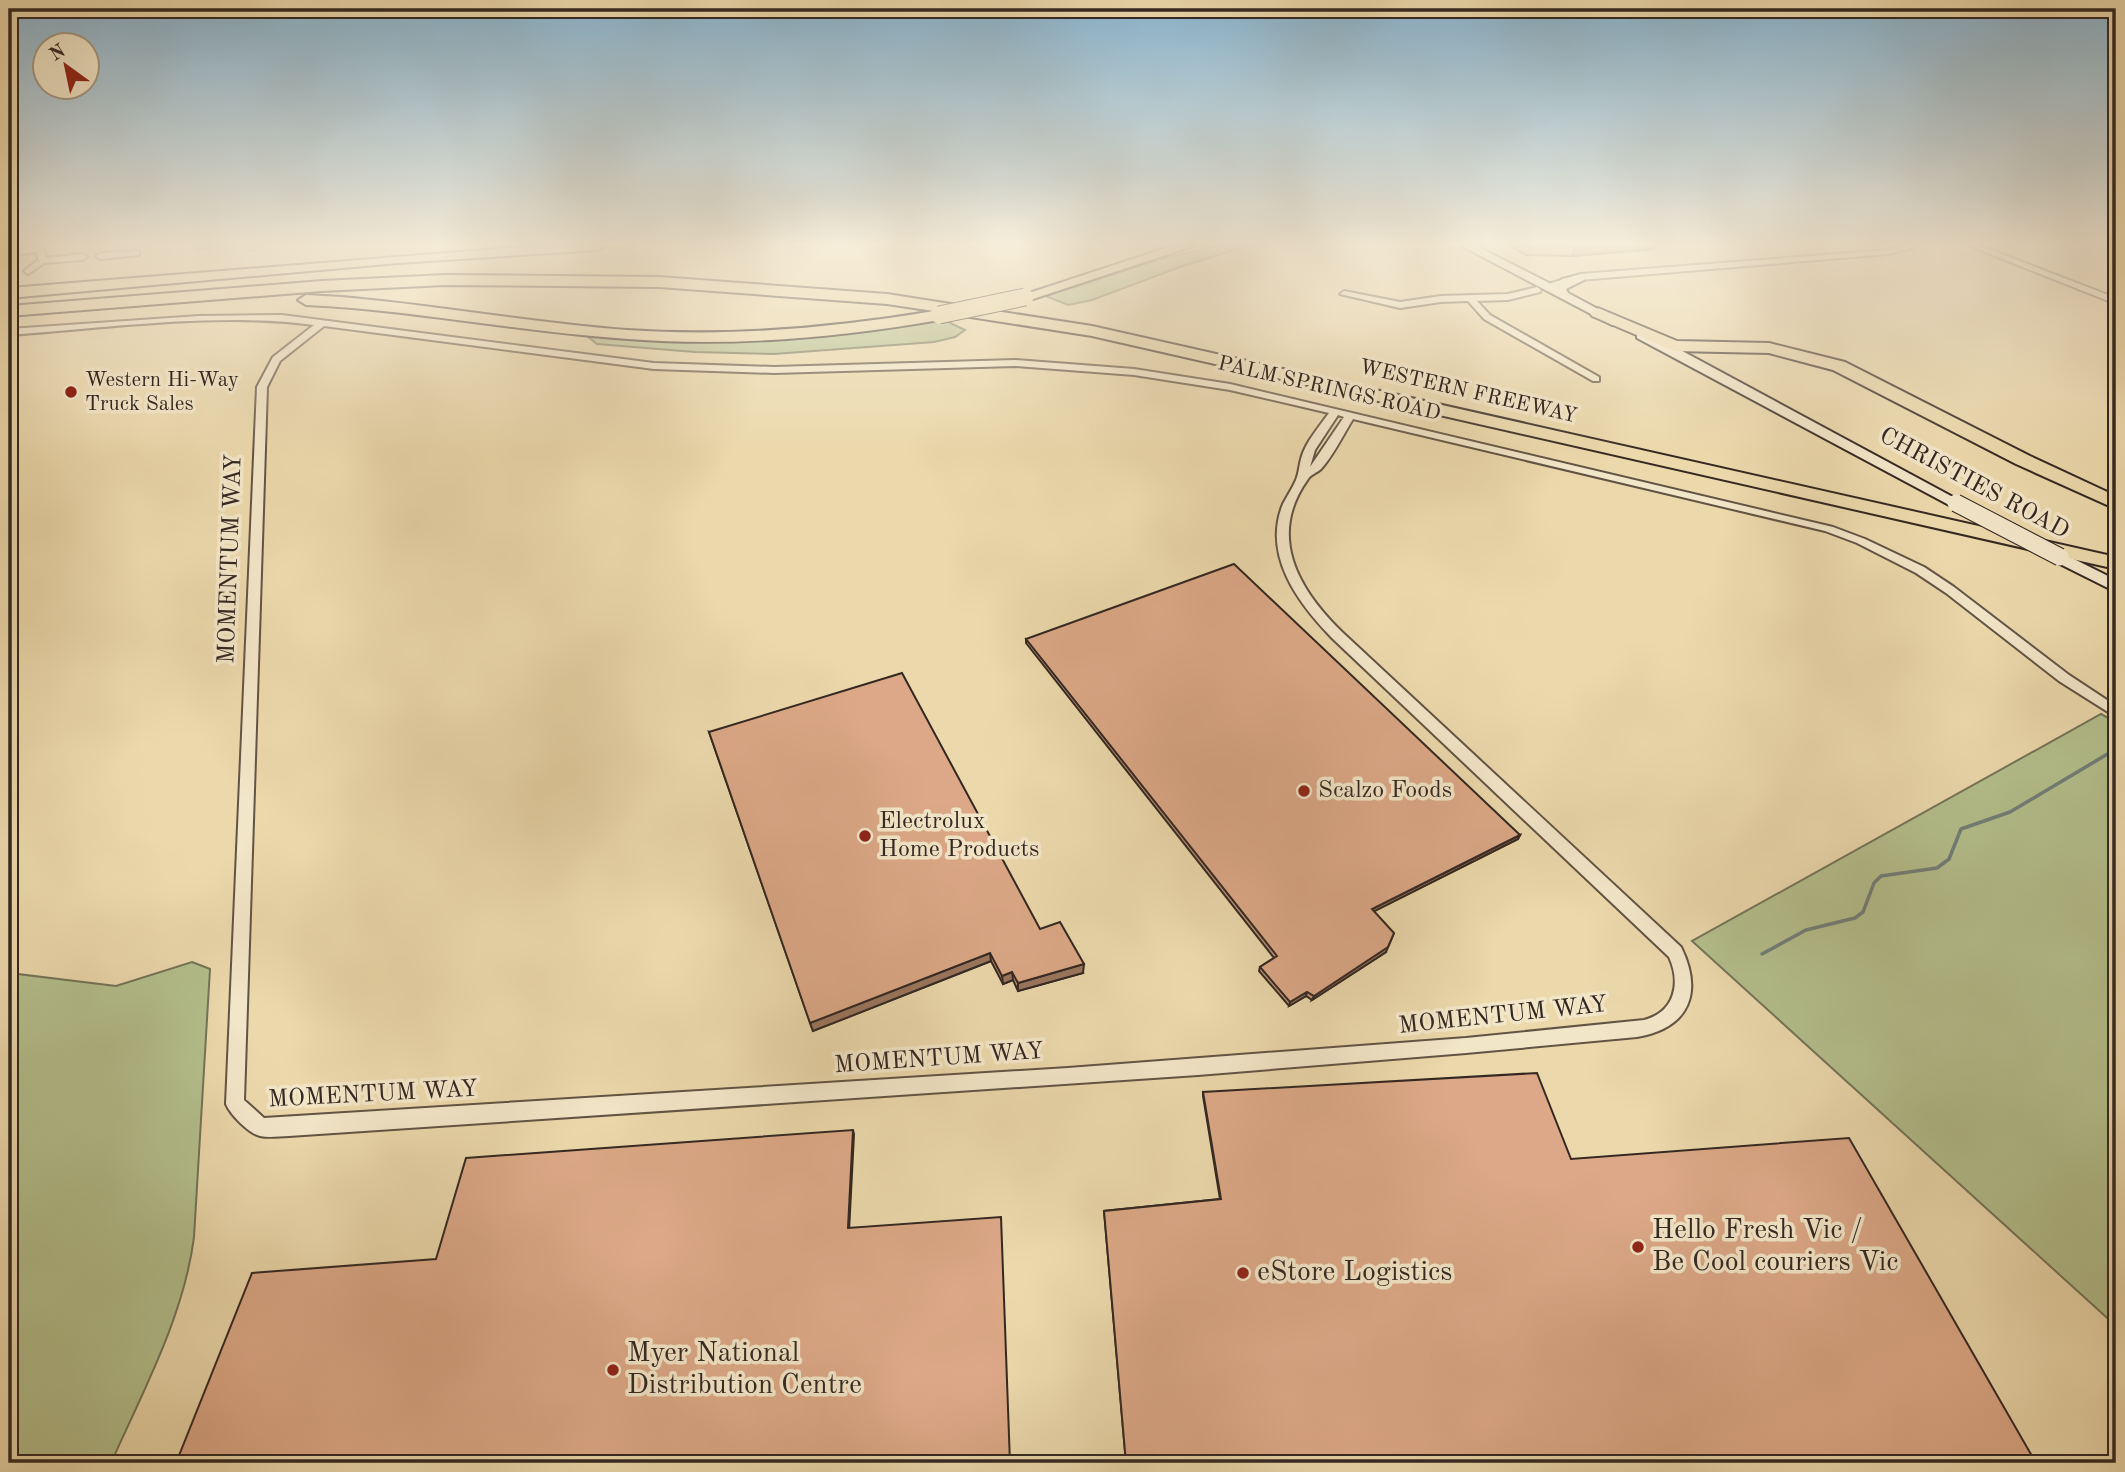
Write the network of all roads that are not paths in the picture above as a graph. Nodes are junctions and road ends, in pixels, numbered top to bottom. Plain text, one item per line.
1 (461, 315) edge
2 (940, 315) edge
3 (988, 315) edge
4 (1065, 315) edge
5 (1485, 315) edge
6 (1592, 315) edge
7 (1601, 315) edge
8 (1602, 315) edge
9 (324, 322) junction
10 (341, 324) junction
11 (9, 332) edge
12 (1728, 346) junction
13 (1686, 358) junction
14 (269, 370) junction
15 (1596, 379) dead end
16 (1758, 401) junction
17 (1336, 411) junction
18 (1351, 414) junction
19 (1846, 444) junction
20 (1304, 475) junction
21 (2116, 503) edge
22 (2116, 546) edge
23 (2116, 563) edge
24 (2116, 587) edge
25 (2116, 712) edge

1 - 2 highway, bridge
3 - 23 highway, WESTERN FREEWAY
4 - 22 highway, WESTERN FREEWAY
5 - 15 street
6 - 16 main road, CHRISTIES ROAD
7 - 13 main road, CHRISTIES ROAD
8 - 12 highway
9 - 10 street, PALM SPRINGS ROAD
9 - 11 street, PALM SPRINGS ROAD
9 - 14 street, MOMENTUM WAY
10 - 14 street
10 - 17 street, PALM SPRINGS ROAD
12 - 13 highway
12 - 21 highway
13 - 16 main road
13 - 19 main road, CHRISTIES ROAD
14 - 20 street, MOMENTUM WAY
16 - 19 main road, CHRISTIES ROAD
17 - 18 street, PALM SPRINGS ROAD
17 - 20 street, MOMENTUM WAY
18 - 20 street, MOMENTUM WAY
18 - 25 street, PALM SPRINGS ROAD
19 - 24 main road, CHRISTIES ROAD, bridge

